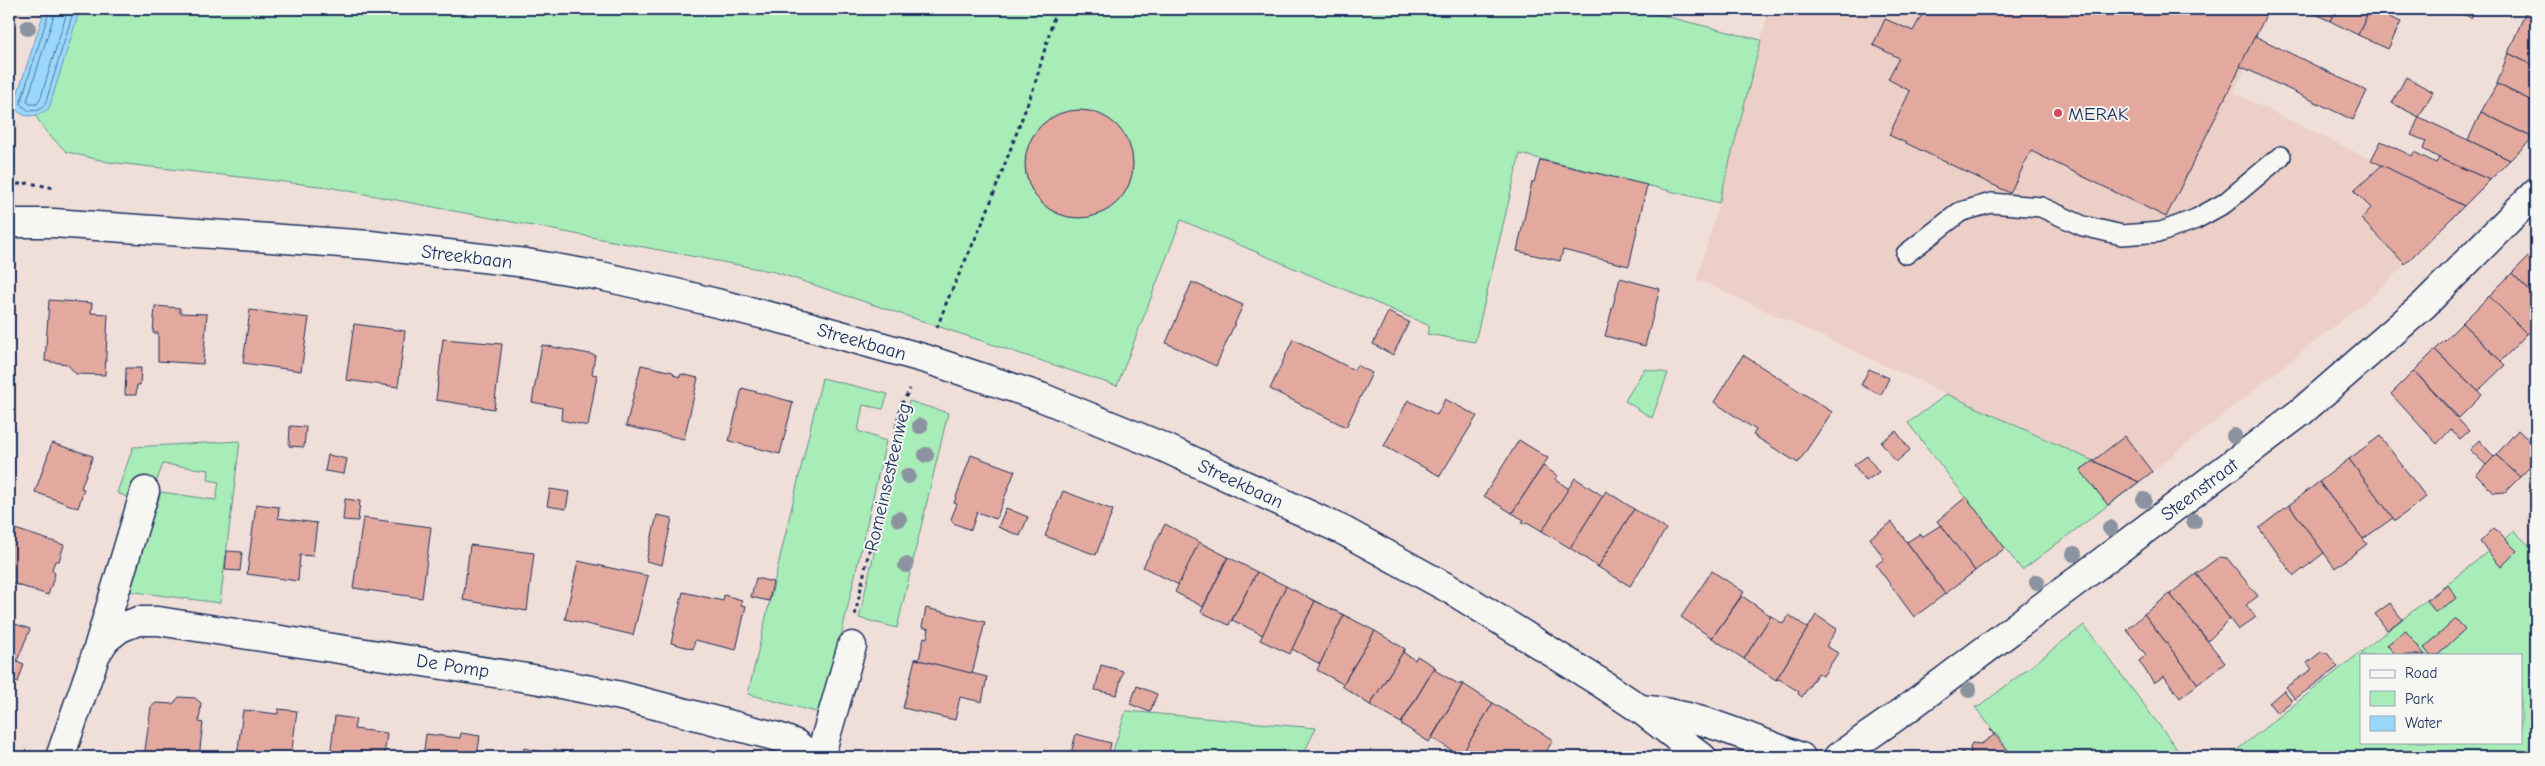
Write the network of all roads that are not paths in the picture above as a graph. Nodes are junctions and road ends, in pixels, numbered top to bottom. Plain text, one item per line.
1 (2281, 156) dead end
2 (2536, 192) edge
3 (9, 223) edge
4 (1906, 254) dead end
5 (145, 491) dead end
6 (852, 646) road end
7 (96, 654) junction
8 (1640, 709) junction
9 (60, 757) edge
10 (812, 757) edge
11 (820, 757) edge
12 (1702, 757) edge
13 (1801, 757) edge
14 (1838, 757) edge

1 - 4 lane
2 - 14 street, Steenstraat
3 - 8 street, Streekbaan
5 - 7 street, De Pomp
6 - 11 street
7 - 9 street, De Pomp
7 - 10 street, De Pomp
8 - 12 street, Streekbaan
8 - 13 street, Streekbaan

